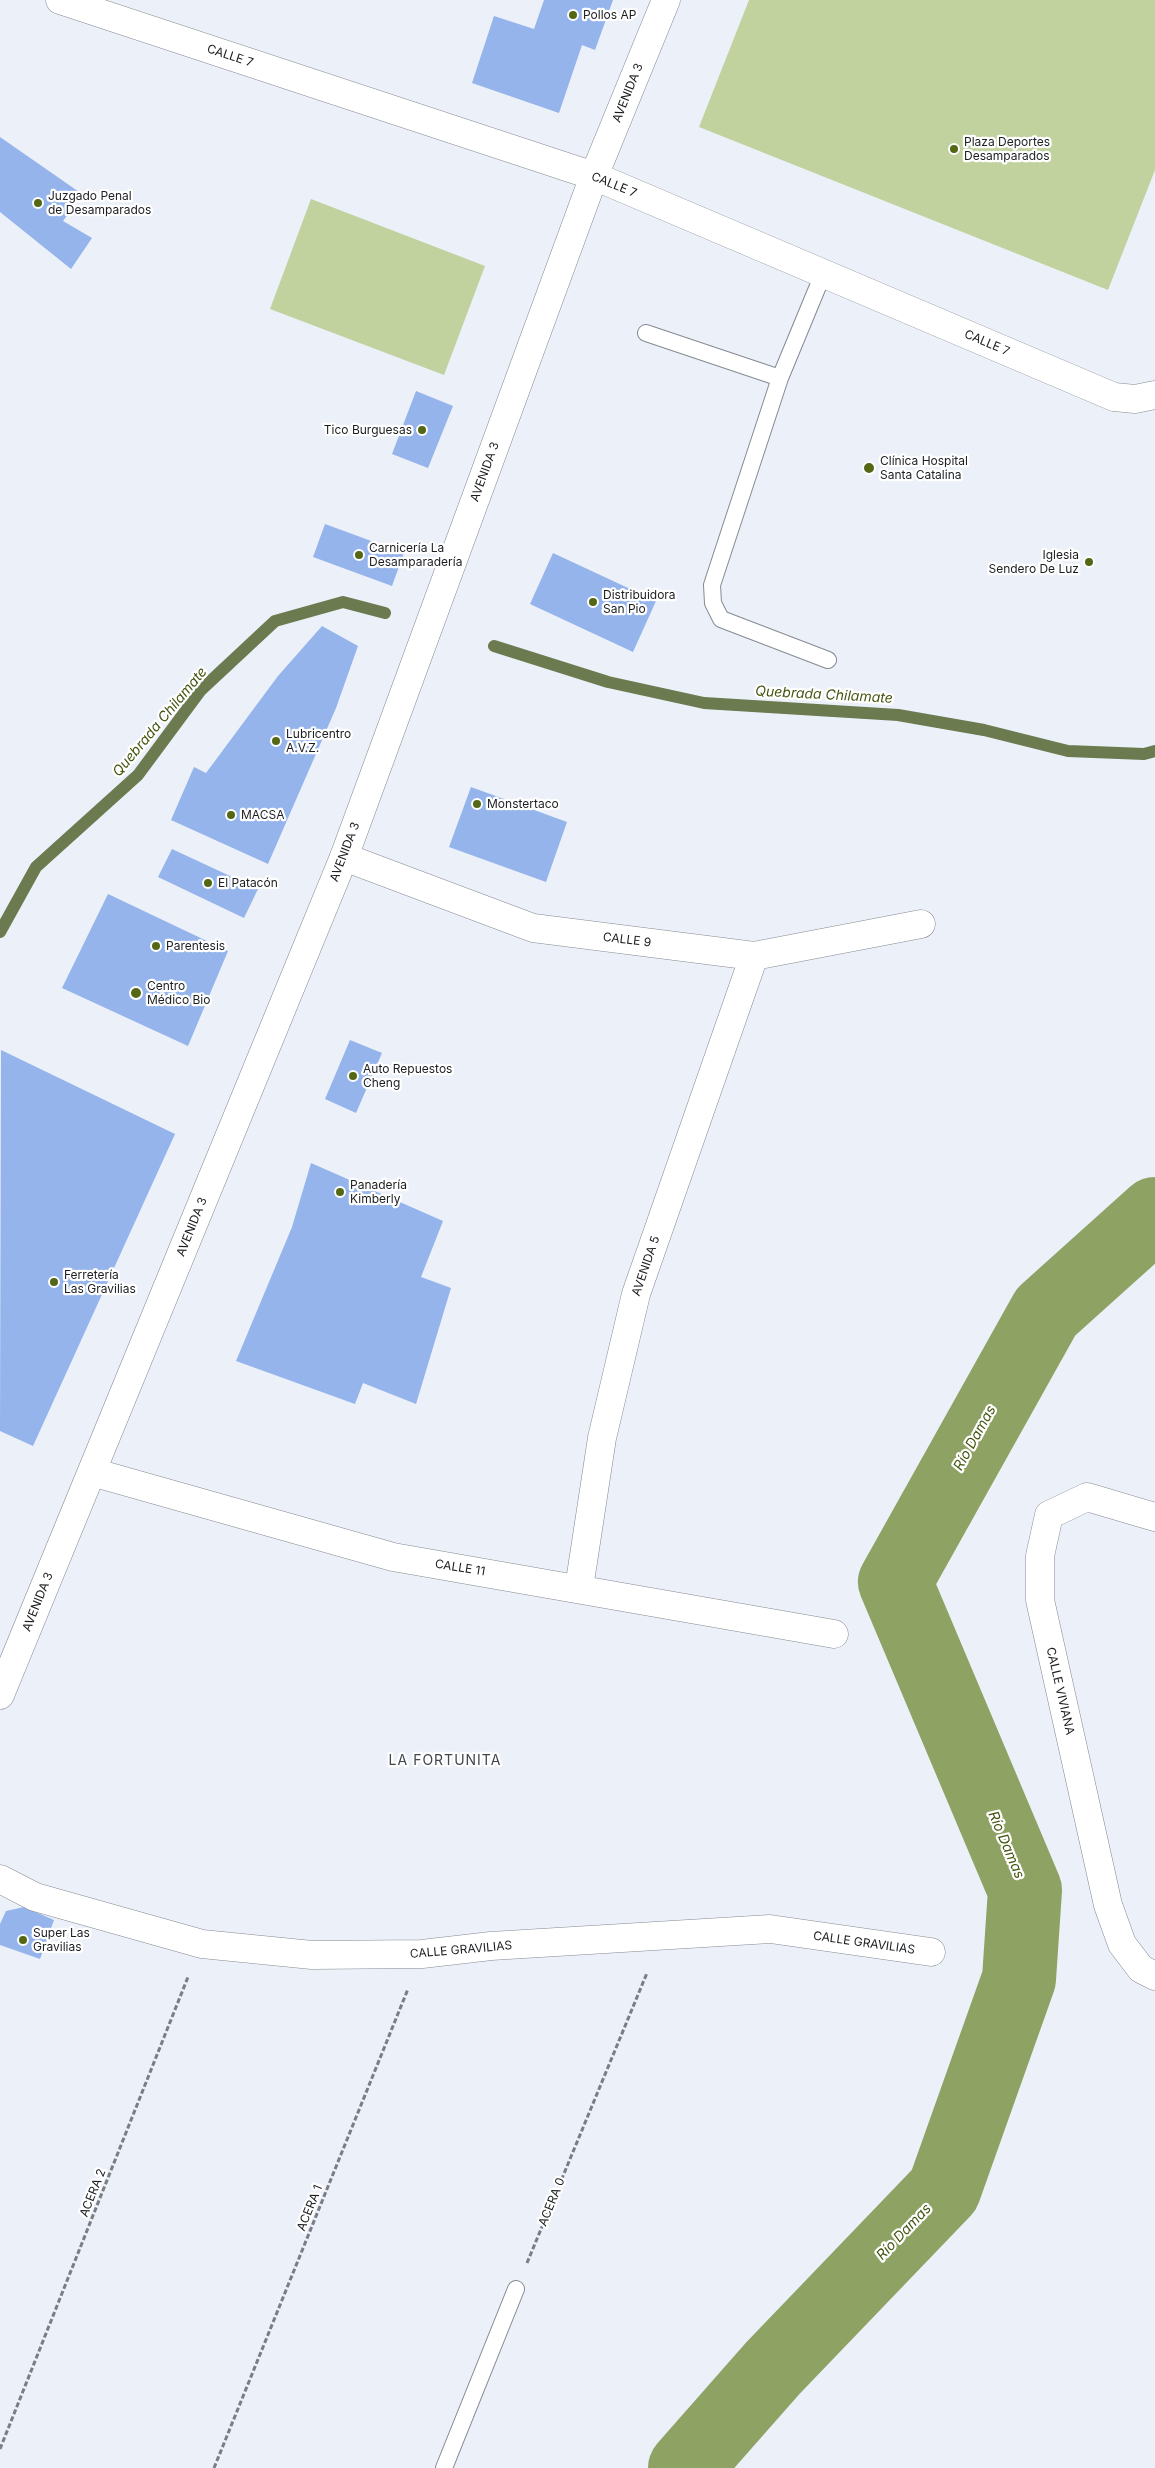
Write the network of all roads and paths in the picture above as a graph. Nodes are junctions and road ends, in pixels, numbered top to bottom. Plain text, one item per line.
1 (60, 0) edge
2 (666, 0) edge
3 (594, 176) junction
4 (823, 274) junction
5 (646, 333) dead end
6 (780, 378) junction
7 (1155, 395) edge
8 (828, 660) dead end
9 (344, 857) junction
10 (921, 924) dead end
11 (754, 956) junction
12 (92, 1472) junction
13 (1155, 1517) edge
14 (579, 1588) junction
15 (834, 1634) dead end
16 (0, 1695) edge
17 (0, 1879) edge
18 (661, 1937) junction
19 (202, 1944) junction
20 (930, 1952) dead end
21 (422, 1954) junction
22 (1148, 1972) edge
23 (516, 2289) joint
24 (0, 2449) edge
25 (214, 2468) edge
26 (444, 2468) edge

1 - 3 street, CALLE 7
2 - 3 street, AVENIDA 3
3 - 4 street, CALLE 7
3 - 9 street, AVENIDA 3
4 - 6 lane
4 - 7 street, CALLE 7
5 - 6 lane
6 - 8 lane
9 - 11 street, CALLE 9
9 - 12 street, AVENIDA 3
10 - 11 street, CALLE 9
11 - 14 street, AVENIDA 5
12 - 14 street, CALLE 11
12 - 16 street, AVENIDA 3
13 - 22 street, CALLE VIVIANA
14 - 15 street, CALLE 11
17 - 19 street, CALLE GRAVILIAS
18 - 20 street, CALLE GRAVILIAS
18 - 21 street, CALLE GRAVILIAS
18 - 23 path, ACERA 0
19 - 21 street, CALLE GRAVILIAS
19 - 24 path, ACERA 2
21 - 25 path, ACERA 1
23 - 26 lane

